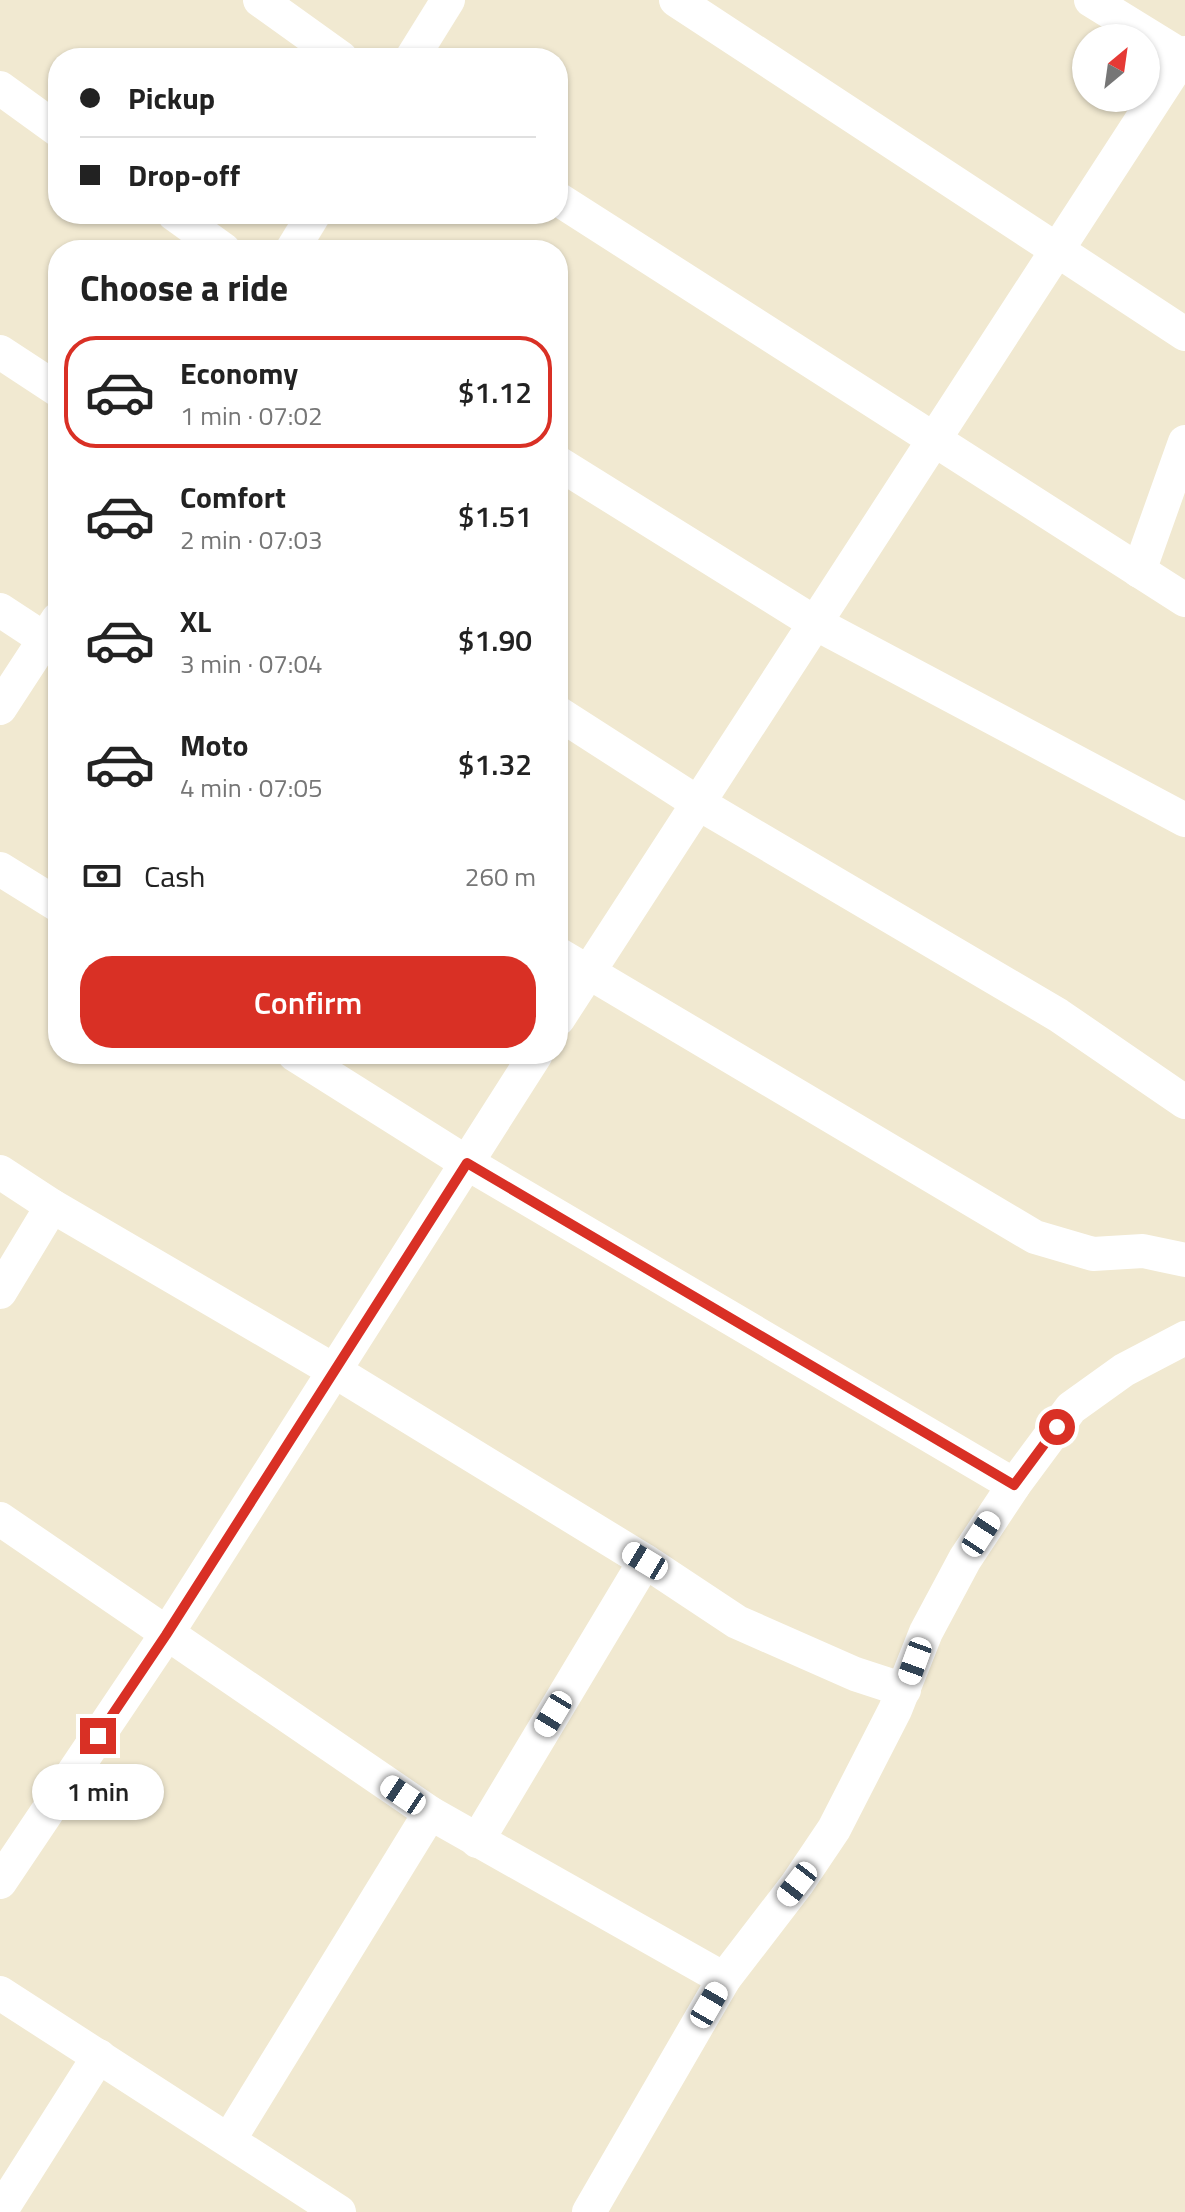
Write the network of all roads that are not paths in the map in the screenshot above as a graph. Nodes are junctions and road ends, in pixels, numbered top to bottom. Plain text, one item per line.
1 (260, 0) edge
2 (448, 0) edge
3 (676, 0) edge
4 (1091, 0) edge
5 (327, 48) edge
6 (418, 48) edge
7 (1184, 56) edge
8 (0, 88) edge
9 (48, 123) edge
10 (568, 205) edge
11 (188, 224) edge
12 (210, 240) edge
13 (1058, 248) junction
14 (1185, 334) edge
15 (0, 352) edge
16 (48, 383) edge
17 (935, 438) junction
18 (1185, 442) edge
19 (568, 469) edge
20 (1139, 571) junction
21 (1185, 600) edge
22 (0, 610) edge
23 (815, 623) junction
24 (48, 632) edge
25 (48, 643) edge
26 (0, 708) edge
27 (568, 719) edge
28 (698, 803) junction
29 (1185, 820) edge
30 (0, 869) edge
31 (48, 899) edge
32 (568, 960) edge
33 (587, 972) junction
34 (568, 1003) edge
35 (310, 1064) edge
36 (530, 1064) edge
37 (1185, 1102) edge
38 (467, 1163) junction
39 (0, 1172) edge
40 (52, 1206) junction
41 (1185, 1260) edge
42 (0, 1292) edge
43 (1185, 1338) edge
44 (333, 1370) junction
45 (1014, 1485) junction
46 (0, 1519) edge
47 (645, 1561) junction
48 (166, 1635) junction
49 (904, 1690) junction
50 (430, 1813) junction
51 (477, 1841) junction
52 (0, 1882) edge
53 (724, 1979) junction
54 (0, 1993) edge
55 (99, 2056) junction
56 (229, 2140) junction
57 (0, 2212) edge
58 (339, 2212) edge
59 (589, 2212) edge

1 - 5 street
2 - 6 street
3 - 13 street
4 - 7 street
7 - 13 street
8 - 9 street
10 - 17 street
11 - 12 street
13 - 14 street
13 - 17 street
15 - 16 street
17 - 20 street
17 - 23 street
18 - 20 street
19 - 23 street
20 - 21 street
22 - 24 street
23 - 28 street
23 - 29 street
25 - 26 street
27 - 28 street
28 - 33 street
28 - 37 street
30 - 31 street
32 - 33 street
33 - 34 street
33 - 41 street
35 - 38 street
36 - 38 street
38 - 44 street
38 - 45 street
39 - 40 street
40 - 42 street
40 - 44 street
43 - 45 street
44 - 47 street
44 - 48 street
45 - 49 street
46 - 48 street
47 - 49 street
47 - 51 street
48 - 50 street
48 - 52 street
49 - 53 street
50 - 51 street
50 - 56 street
51 - 53 street
53 - 59 street
54 - 55 street
55 - 56 street
55 - 57 street
56 - 58 street

